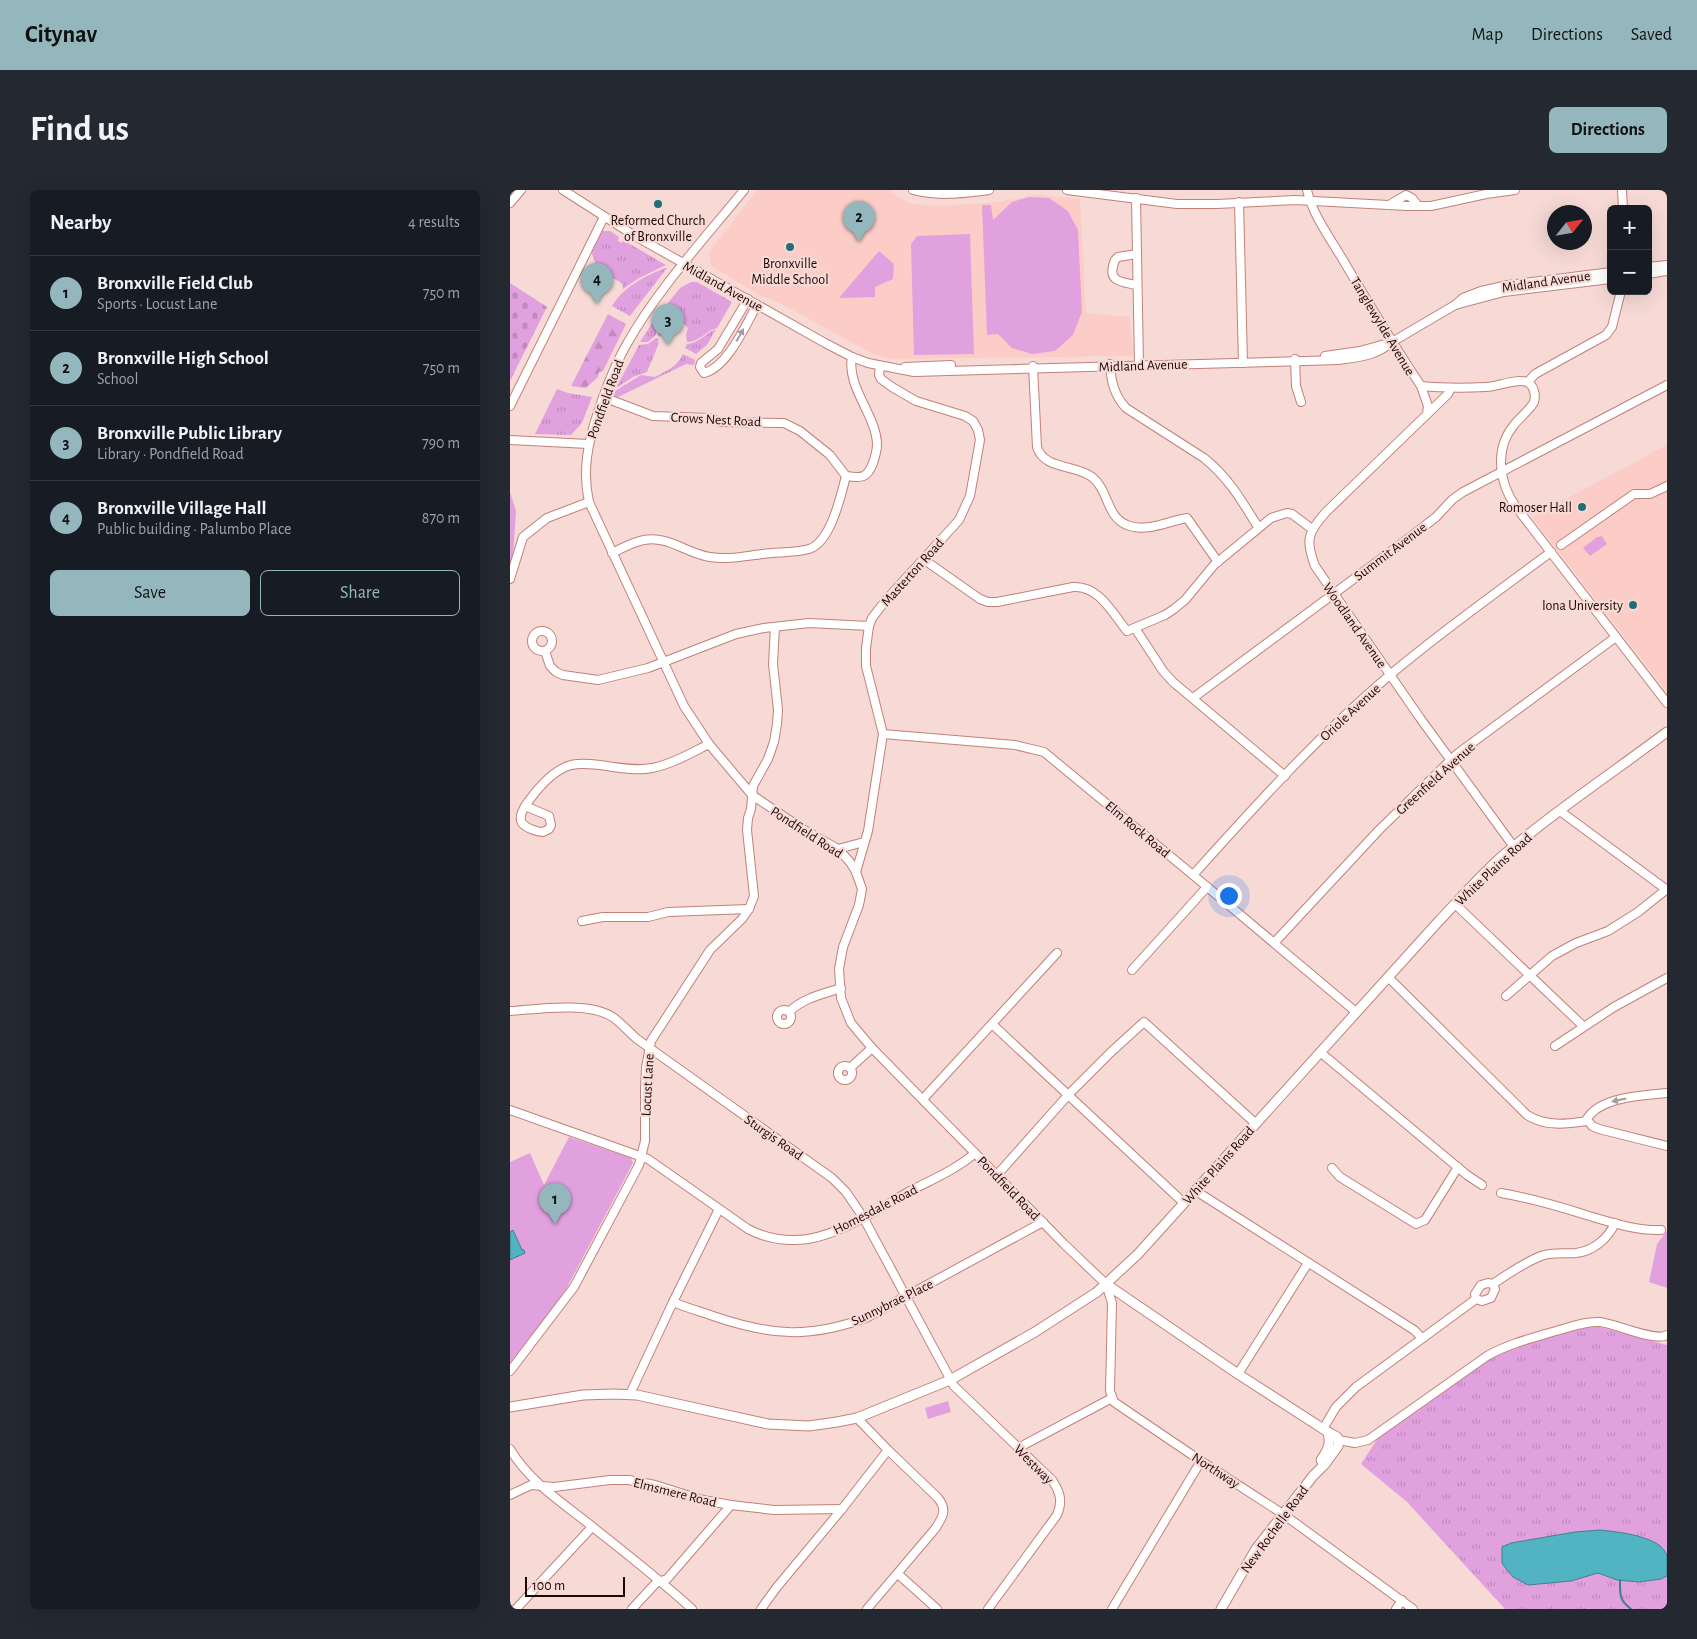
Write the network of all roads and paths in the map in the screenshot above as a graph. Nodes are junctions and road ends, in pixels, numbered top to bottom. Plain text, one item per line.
1 (521, 190) edge
2 (564, 190) edge
3 (744, 190) edge
4 (913, 190) edge
5 (989, 190) edge
6 (1067, 190) edge
7 (1307, 190) edge
8 (1471, 190) edge
9 (1515, 190) edge
10 (1622, 190) edge
11 (1483, 192) edge
12 (1406, 193) edge
13 (1136, 198) junction
14 (1466, 198) junction
15 (1309, 201) junction
16 (1239, 202) junction
17 (510, 203) edge
18 (1623, 205) edge
19 (1389, 206) junction
20 (1418, 206) junction
21 (604, 216) junction
22 (1137, 254) junction
23 (684, 264) junction
24 (1667, 265) edge
25 (1652, 267) edge
26 (1667, 271) edge
27 (1607, 273) edge
28 (1652, 273) edge
29 (1607, 279) edge
30 (1137, 285) junction
31 (1620, 295) edge
32 (748, 299) junction
33 (757, 304) junction
34 (1455, 305) junction
35 (1392, 342) junction
36 (716, 350) junction
37 (852, 357) junction
38 (724, 358) junction
39 (1295, 359) junction
40 (1243, 360) junction
41 (1139, 363) junction
42 (1110, 364) junction
43 (880, 366) junction
44 (1033, 366) junction
45 (1528, 382) junction
46 (1667, 385) edge
47 (1420, 386) junction
48 (1450, 388) junction
49 (603, 397) junction
50 (1301, 402) dead end
51 (510, 406) edge
52 (1427, 414) junction
53 (510, 440) edge
54 (588, 444) junction
55 (1501, 455) junction
56 (1517, 462) junction
57 (1501, 472) junction
58 (846, 476) junction
59 (1667, 486) edge
60 (589, 502) junction
61 (1258, 527) junction
62 (1312, 529) junction
63 (1561, 545) dead end
64 (1551, 552) junction
65 (612, 553) junction
66 (923, 559) junction
67 (1218, 562) junction
68 (510, 579) edge
69 (1333, 593) junction
70 (869, 626) junction
71 (775, 627) junction
72 (1131, 630) junction
73 (1616, 636) junction
74 (544, 651) dead end
75 (663, 663) junction
76 (1390, 675) junction
77 (1193, 698) junction
78 (1667, 703) edge
79 (1667, 732) edge
80 (883, 734) junction
81 (709, 744) junction
82 (1452, 760) junction
83 (1284, 776) junction
84 (752, 795) junction
85 (525, 806) dead end
86 (1560, 811) junction
87 (864, 842) junction
88 (1514, 847) junction
89 (838, 849) junction
90 (856, 872) junction
91 (1193, 875) junction
92 (1207, 887) junction
93 (1667, 890) edge
94 (1455, 904) junction
95 (749, 909) junction
96 (582, 920) dead end
97 (1274, 943) junction
98 (1057, 953) dead end
99 (1132, 970) dead end
100 (1530, 974) junction
101 (1388, 977) junction
102 (1667, 979) edge
103 (840, 988) junction
104 (1506, 996) dead end
105 (510, 1011) edge
106 (790, 1012) dead end
107 (1356, 1012) junction
108 (992, 1024) junction
109 (1584, 1026) junction
110 (1555, 1046) dead end
111 (649, 1048) junction
112 (872, 1048) junction
113 (1320, 1052) junction
114 (850, 1068) dead end
115 (1667, 1093) edge
116 (1069, 1094) junction
117 (923, 1099) junction
118 (510, 1110) edge
119 (1587, 1121) junction
120 (1255, 1123) junction
121 (1667, 1146) edge
122 (975, 1153) junction
123 (642, 1157) junction
124 (1458, 1167) junction
125 (1332, 1168) dead end
126 (997, 1175) junction
127 (1482, 1185) dead end
128 (1196, 1191) junction
129 (1501, 1193) dead end
130 (1184, 1203) junction
131 (719, 1209) junction
132 (862, 1217) junction
133 (1043, 1222) junction
134 (1615, 1224) junction
135 (1661, 1230) dead end
136 (1308, 1263) junction
137 (1106, 1284) junction
138 (1493, 1284) junction
139 (905, 1297) junction
140 (1476, 1299) junction
141 (673, 1302) junction
142 (1666, 1337) edge
143 (1422, 1338) junction
144 (510, 1371) edge
145 (1238, 1374) junction
146 (950, 1380) junction
147 (630, 1394) junction
148 (1112, 1398) junction
149 (510, 1408) edge
150 (857, 1418) junction
151 (1325, 1430) junction
152 (1338, 1440) junction
153 (1018, 1448) junction
154 (510, 1449) edge
155 (888, 1450) junction
156 (1201, 1461) junction
157 (1313, 1476) junction
158 (540, 1485) junction
159 (510, 1495) edge
160 (730, 1505) junction
161 (842, 1509) junction
162 (1283, 1514) junction
163 (592, 1527) junction
164 (898, 1574) junction
165 (662, 1581) junction
166 (1402, 1600) junction
167 (516, 1609) edge
168 (632, 1609) edge
169 (692, 1609) edge
170 (761, 1609) edge
171 (867, 1609) edge
172 (936, 1609) edge
173 (988, 1609) edge
174 (1112, 1609) edge
175 (1221, 1609) edge
176 (1396, 1609) edge
177 (1413, 1609) edge

1 - 17 street
2 - 21 street, Midland Avenue
3 - 23 street, Pondfield Road
4 - 5 street
6 - 13 street
7 - 15 street
8 - 14 street
9 - 11 street
10 - 18 street
11 - 14 street
12 - 19 street
12 - 20 street
13 - 16 street
13 - 22 street
14 - 20 street
15 - 16 street
15 - 19 street
15 - 35 street, Tanglewylde Avenue
16 - 40 street
19 - 20 street
21 - 23 street, Midland Avenue
21 - 51 street
22 - 30 street
22 - 30 street
23 - 32 street, Midland Avenue
23 - 49 street, Pondfield Road
24 - 25 street
26 - 28 street
27 - 34 street, Midland Avenue
29 - 34 street, Midland Avenue
30 - 41 street
31 - 45 street
32 - 33 street, Midland Avenue
32 - 36 street
33 - 37 street, Midland Avenue
38 -> 33 street
34 - 35 street, Midland Avenue
35 - 39 street, Midland Avenue
35 - 47 street, Tanglewylde Avenue
36 - 38 street
36 - 38 street
37 - 43 street, Midland Avenue
37 - 58 street
39 - 40 street, Midland Avenue
39 - 50 street
40 - 41 street, Midland Avenue
41 - 42 street, Midland Avenue
42 - 44 street, Midland Avenue
42 - 61 street
43 - 44 street, Midland Avenue
43 - 66 street, Masterton Road
44 - 67 street
45 - 48 street, Tanglewylde Avenue
45 - 55 street
46 - 56 street, Summit Avenue
47 - 48 street, Tanglewylde Avenue
47 - 52 street
48 - 52 street
49 - 54 street, Pondfield Road
49 - 58 street, Crows Nest Road
52 - 62 street
53 - 54 street
54 - 60 street, Pondfield Road
55 - 56 street
55 - 57 street
56 - 57 street, Summit Avenue
57 - 64 street
57 - 69 street, Summit Avenue
58 - 65 street
59 - 63 street
60 - 65 street, Pondfield Road
60 - 68 street
61 - 62 street
61 - 67 street
62 - 69 street, Woodland Avenue
64 - 73 street
64 - 76 street, Oriole Avenue
65 - 75 street, Pondfield Road
66 - 70 street, Masterton Road
66 - 72 street
67 - 72 street
69 - 76 street, Woodland Avenue
69 - 77 street, Summit Avenue
70 - 71 street
70 - 80 street, Masterton Road
71 - 75 street
71 - 84 street
72 - 77 street
73 - 78 street
73 - 82 street, Greenfield Avenue
74 - 75 street
75 - 81 street, Pondfield Road
76 - 82 street, Woodland Avenue
76 - 83 street, Oriole Avenue
77 - 83 street
79 - 86 main road, White Plains Road
80 - 87 street, Masterton Road
80 - 91 street, Elm Rock Road
81 - 84 street, Pondfield Road
81 - 85 street
82 - 88 street, Woodland Avenue
82 - 97 street, Greenfield Avenue
83 - 91 street, Oriole Avenue
84 - 89 street, Pondfield Road
84 - 95 street
86 - 88 main road, White Plains Road
86 - 93 street
87 - 89 street
87 - 90 street, Masterton Road
88 - 94 main road, White Plains Road
89 - 90 street, Pondfield Road
90 - 103 street, Pondfield Road
91 - 92 street, Elm Rock Road
92 - 97 street, Elm Rock Road
92 - 99 street
93 - 100 street
94 - 100 street
94 - 101 main road, White Plains Road
95 - 96 street
95 - 111 street, Locust Lane
97 - 107 street, Elm Rock Road
98 - 108 street
100 - 104 street
100 - 109 street
101 - 107 main road, White Plains Road
101 - 119 street
102 - 109 street
103 - 106 street
103 - 112 street, Pondfield Road
105 - 111 street, Sturgis Road
107 - 113 main road, White Plains Road
108 - 116 street
108 - 117 street
109 - 110 street
111 - 123 street, Locust Lane
111 - 132 street, Sturgis Road
112 - 114 street
112 - 117 street, Pondfield Road
113 - 120 main road, White Plains Road
113 - 124 street
115 -> 119 street
116 - 120 street
116 - 126 street
116 - 130 street
117 - 122 street, Pondfield Road
118 - 123 street, Homesdale Road
119 - 121 street
120 - 128 main road, White Plains Road
122 - 126 street, Pondfield Road
122 - 132 street, Homesdale Road
123 - 131 street, Homesdale Road
123 - 144 street, Locust Lane
124 - 125 street
124 - 127 street
126 - 133 street, Pondfield Road
128 - 130 main road, White Plains Road
128 - 136 street
129 - 134 street
130 - 137 main road, White Plains Road
131 - 132 street, Homesdale Road
131 - 141 street
132 - 139 street, Sturgis Road
133 - 137 street, Pondfield Road
133 - 139 street, Sunnybrae Place
134 - 135 street
134 - 138 street
136 - 143 street
136 - 145 street
137 - 145 main road, Pondfield Road
137 - 146 main road, White Plains Road
137 - 148 street
138 - 140 street
138 - 140 street
139 - 141 street, Sunnybrae Place
139 - 146 street, Sturgis Road
140 - 143 street
141 - 147 street
142 - 152 street
143 - 151 street
145 - 151 main road, Pondfield Road
146 - 150 main road, White Plains Road
146 - 153 street, Westway
147 - 149 main road, White Plains Road
147 - 150 main road, White Plains Road
148 - 153 street
148 - 156 street, Northway
150 - 155 street
151 - 152 main road
151 - 157 main road, New Rochelle Road
152 - 157 main road, New Rochelle Road
153 - 173 street, Westway
154 - 158 street
155 - 161 street
155 - 164 street
156 - 162 street, Northway
156 - 174 street
157 - 162 main road, New Rochelle Road
158 - 159 street, Elmsmere Road
158 - 160 street, Elmsmere Road
158 - 163 street
160 - 161 street, Elmsmere Road
160 - 165 street
161 - 170 street
162 - 166 street, Northway
162 - 175 main road, New Rochelle Road
163 - 165 street
163 - 167 street
164 - 171 street
164 - 172 street
165 - 168 street
165 - 169 street
166 - 176 street
166 - 177 street, Northway

